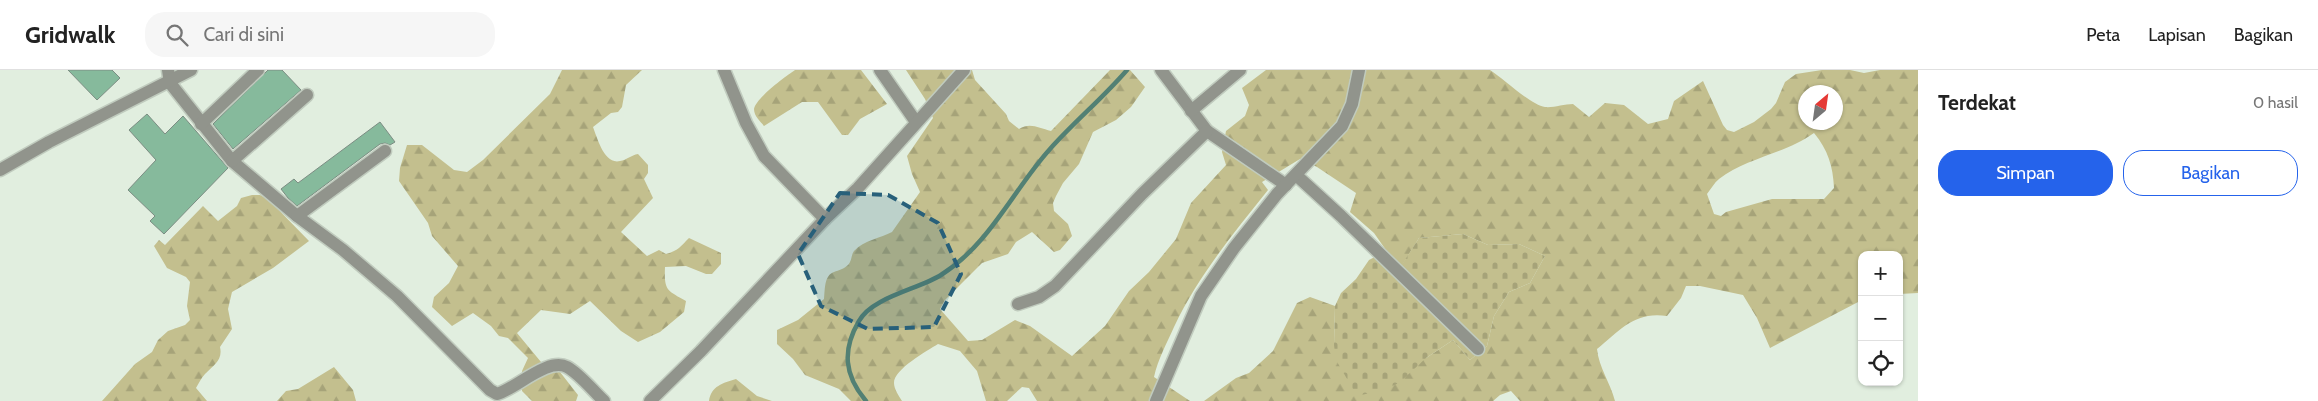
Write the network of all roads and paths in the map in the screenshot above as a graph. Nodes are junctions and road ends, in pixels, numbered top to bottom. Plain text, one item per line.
1 (191, 70) edge
2 (258, 70) edge
3 (724, 70) edge
4 (880, 70) edge
5 (964, 70) edge
6 (1160, 70) edge
7 (1240, 70) edge
8 (1359, 70) edge
9 (169, 76) edge
10 (307, 95) dead end
11 (1190, 111) junction
12 (916, 122) junction
13 (200, 124) junction
14 (1207, 130) junction
15 (385, 151) dead end
16 (232, 161) junction
17 (0, 170) edge
18 (1296, 175) junction
19 (1286, 185) junction
20 (297, 216) junction
21 (825, 220) junction
22 (1018, 304) dead end
23 (1478, 349) dead end
24 (604, 401) edge
25 (650, 401) edge
26 (1156, 401) edge

1 - 9 street
2 - 13 street
3 - 21 street
4 - 12 street
5 - 12 street
6 - 11 street
7 - 11 street
8 - 18 street
9 - 13 street
9 - 17 street
10 - 16 street
11 - 14 street
12 - 21 street
13 - 16 street
14 - 19 street
14 - 22 street
15 - 20 street
16 - 20 street
18 - 19 street
18 - 23 street
19 - 26 street
20 - 24 street
21 - 25 street

